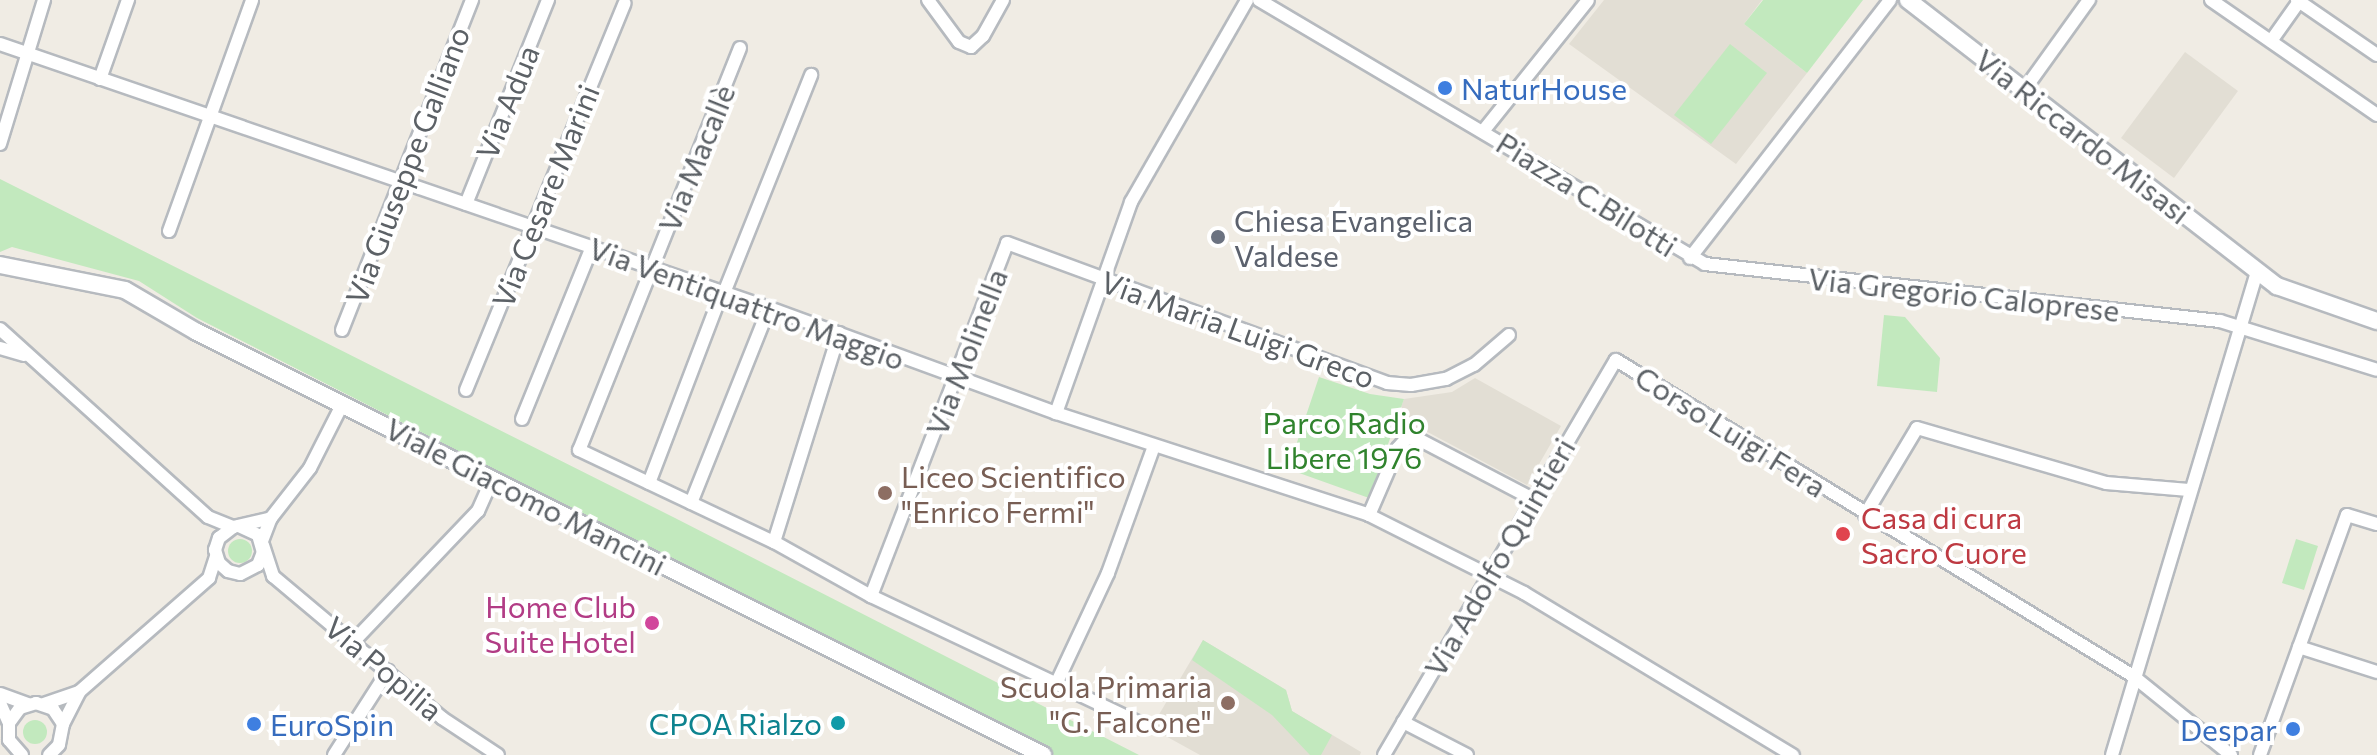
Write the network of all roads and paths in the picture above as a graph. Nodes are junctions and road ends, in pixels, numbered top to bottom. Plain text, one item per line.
1 (44, 0) edge
2 (128, 0) edge
3 (252, 0) edge
4 (472, 0) edge
5 (548, 0) edge
6 (928, 0) edge
7 (1003, 0) edge
8 (1247, 0) edge
9 (1259, 0) edge
10 (1588, 0) edge
11 (1890, 0) edge
12 (1908, 0) edge
13 (2089, 0) edge
14 (2211, 0) edge
15 (2298, 0) edge
16 (625, 3) dead end
17 (2271, 41) junction
18 (0, 44) edge
19 (740, 48) dead end
20 (28, 54) junction
21 (2377, 55) edge
22 (811, 75) dead end
23 (100, 79) junction
24 (2025, 89) junction
25 (2377, 98) edge
26 (2373, 112) edge
27 (210, 116) junction
28 (1484, 130) junction
29 (0, 144) edge
30 (400, 181) junction
31 (466, 204) junction
32 (532, 227) junction
33 (169, 231) dead end
34 (1007, 243) joint
35 (592, 247) junction
36 (1690, 258) junction
37 (0, 265) edge
38 (652, 268) junction
39 (2257, 272) junction
40 (1101, 280) junction
41 (723, 293) junction
42 (769, 308) junction
43 (2377, 321) edge
44 (2239, 326) junction
45 (0, 329) edge
46 (342, 330) dead end
47 (839, 333) junction
48 (1509, 335) dead end
49 (0, 348) edge
50 (27, 356) junction
51 (1616, 360) joint
52 (2377, 370) edge
53 (957, 379) junction
54 (466, 390) dead end
55 (343, 403) junction
56 (1056, 413) junction
57 (522, 419) dead end
58 (1154, 446) junction
59 (492, 479) junction
60 (649, 483) junction
61 (2189, 490) junction
62 (1533, 499) junction
63 (691, 503) junction
64 (1369, 515) junction
65 (1865, 515) junction
66 (208, 517) junction
67 (271, 518) junction
68 (2377, 524) edge
69 (236, 527) junction
70 (774, 542) junction
71 (262, 543) junction
72 (216, 550) junction
73 (1489, 573) junction
74 (237, 574) junction
75 (273, 576) junction
76 (209, 578) junction
77 (871, 596) junction
78 (354, 641) junction
79 (2299, 647) junction
80 (388, 671) junction
81 (2377, 672) edge
82 (2133, 676) junction
83 (1057, 682) junction
84 (79, 692) junction
85 (0, 694) edge
86 (0, 703) edge
87 (28, 704) junction
88 (44, 704) junction
89 (1403, 722) junction
90 (1144, 725) dead end
91 (63, 731) junction
92 (6, 732) edge
93 (22, 755) edge
94 (49, 755) edge
95 (70, 755) edge
96 (334, 755) edge
97 (498, 755) edge
98 (1043, 755) edge
99 (1384, 755) edge
100 (1467, 755) edge
101 (1793, 755) edge
102 (2112, 755) edge
103 (2231, 755) edge
104 (2260, 755) edge

1 - 20 street
2 - 23 street
3 - 27 street
4 - 30 street, Via Giuseppe Galliano
5 - 31 street, Via Adua
6 - 7 street
8 - 40 street
9 - 28 street, Piazza C.Bilotti
10 - 28 street
11 - 36 street
12 - 24 street, Via Riccardo Misasi
13 - 24 street
14 - 17 street
15 - 17 street
15 - 21 street
16 - 32 street, Via Cesare Marini
17 - 26 street
18 - 20 street, Via Ventiquattro Maggio
19 - 38 street, Via Macallè
20 - 23 street, Via Ventiquattro Maggio
20 - 29 street
22 - 41 street
23 - 27 street, Via Ventiquattro Maggio
24 - 39 street, Via Riccardo Misasi
25 - 26 street
27 - 30 street, Via Ventiquattro Maggio
27 - 33 street
28 - 36 street, Piazza C.Bilotti
30 - 31 street, Via Ventiquattro Maggio
30 - 46 street, Via Giuseppe Galliano
31 - 32 street, Via Ventiquattro Maggio
32 - 35 street, Via Ventiquattro Maggio
32 - 54 street, Via Cesare Marini
34 - 40 street, Via Maria Luigi Greco
34 - 53 street, Via Molinella
35 - 38 street, Via Ventiquattro Maggio
35 - 57 street
36 - 44 street, Via Gregorio Caloprese
37 - 55 street, Viale Giacomo Mancini
38 - 41 street, Via Ventiquattro Maggio
38 - 60 street, Via Macallè
39 - 43 street, Via Riccardo Misasi
39 - 44 street
40 - 48 street, Via Maria Luigi Greco
40 - 56 street
41 - 42 street, Via Ventiquattro Maggio
41 - 60 street
42 - 47 street, Via Ventiquattro Maggio
42 - 63 street
44 - 52 street, Via Gregorio Caloprese
44 - 61 street
45 - 50 street
47 - 53 street, Via Ventiquattro Maggio
47 - 70 street
49 - 50 street
50 - 66 street
51 - 62 street, Via Adolfo Quintieri
51 - 65 street, Corso Luigi Fera
53 - 56 street, Via Ventiquattro Maggio
53 - 77 street, Via Molinella
55 - 59 street, Viale Giacomo Mancini
55 - 67 street
56 - 58 street, Via Ventiquattro Maggio
58 - 64 street, Via Ventiquattro Maggio
58 - 83 street
59 - 78 street
59 - 98 street, Viale Giacomo Mancini
60 - 63 street
61 - 65 street
61 - 82 street
62 - 64 street
62 - 73 street, Via Adolfo Quintieri
63 - 70 street
64 - 73 street, Via Ventiquattro Maggio
65 - 82 street, Corso Luigi Fera
66 - 69 street
66 - 72 street
67 - 69 street
67 - 71 street
68 - 79 street
69 - 71 street
69 - 72 street
70 - 77 street
71 - 74 street
71 - 75 street
72 - 74 street
72 - 76 street
73 - 89 street, Via Adolfo Quintieri
73 - 101 street, Via Ventiquattro Maggio
74 - 75 street
74 - 76 street
75 - 78 street, Via Popilia
76 - 84 street
77 - 83 street
78 - 80 street, Via Popilia
79 - 81 street
79 - 104 street
80 - 96 street
80 - 97 street, Via Popilia
82 - 102 street
82 - 103 street, Corso Luigi Fera
83 - 90 street
84 - 88 street
84 - 91 street
85 - 87 street
86 - 92 street
87 - 88 street
87 - 92 street
88 - 91 street
89 - 99 street, Via Adolfo Quintieri
89 - 100 street
91 - 94 street
91 - 95 street
92 - 93 street

